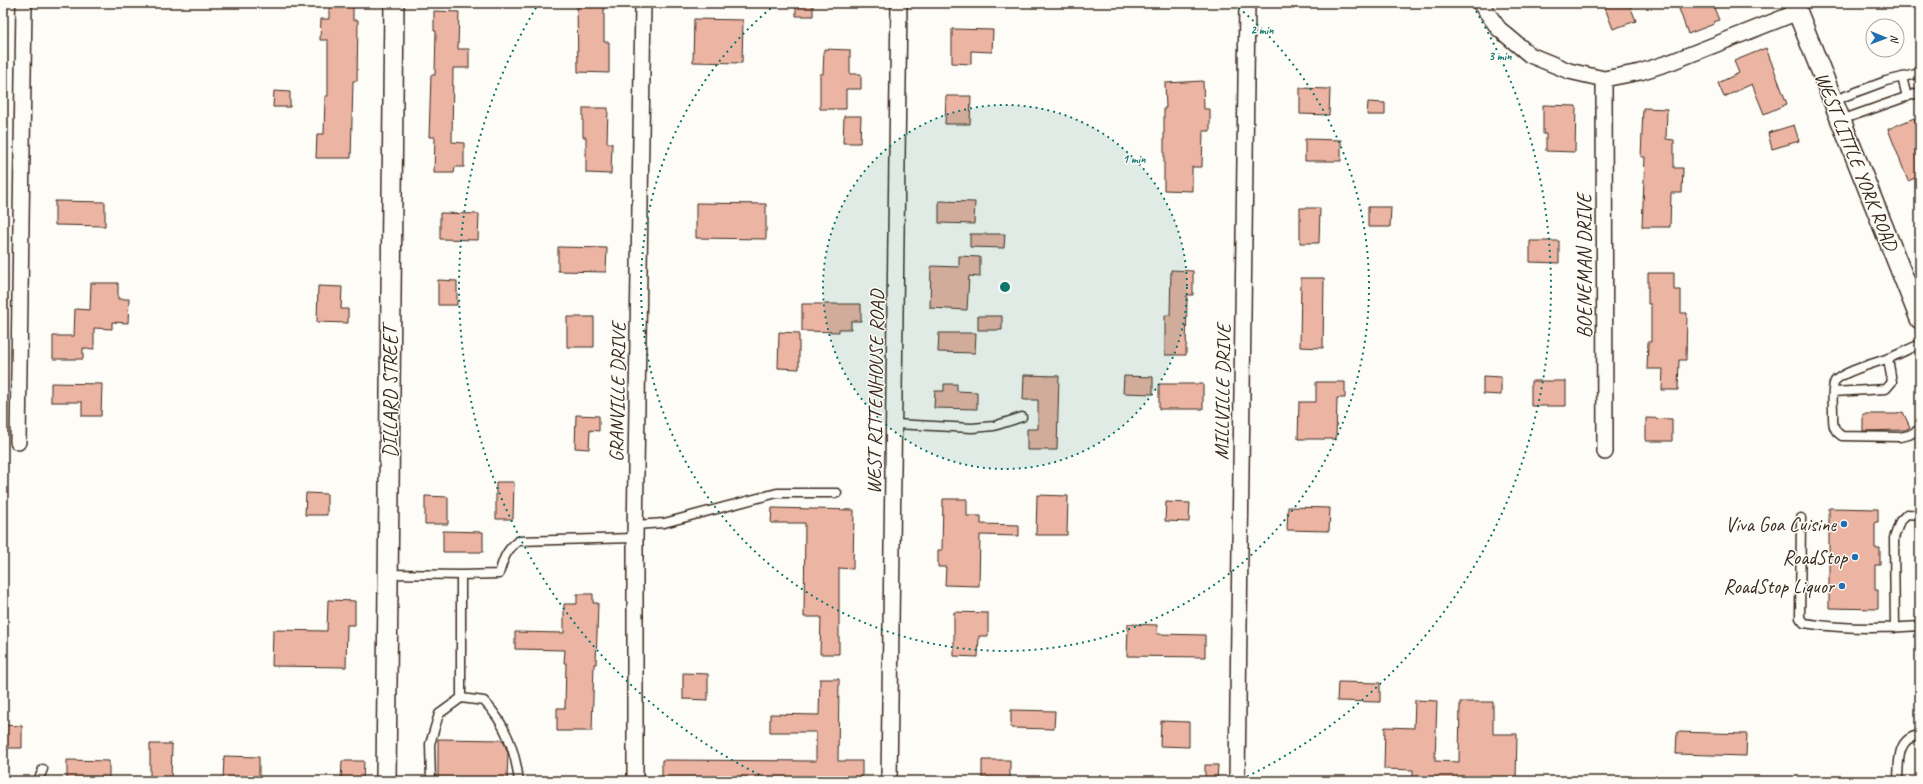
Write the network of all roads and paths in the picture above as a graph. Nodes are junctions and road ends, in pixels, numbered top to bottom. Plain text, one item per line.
1 (24, 3) edge
2 (394, 3) edge
3 (643, 3) edge
4 (899, 3) edge
5 (1247, 3) edge
6 (1480, 3) edge
7 (1796, 8) edge
8 (1920, 73) edge
9 (1902, 77) junction
10 (1604, 79) junction
11 (1920, 92) edge
12 (1907, 96) junction
13 (1832, 100) junction
14 (1841, 120) junction
15 (1920, 319) edge
16 (1920, 344) edge
17 (1888, 358) junction
18 (1833, 392) junction
19 (1022, 417) dead end
20 (895, 424) junction
21 (1920, 429) edge
22 (18, 442) dead end
23 (1604, 452) dead end
24 (837, 493) dead end
25 (1920, 514) edge
26 (1801, 518) dead end
27 (635, 532) junction
28 (389, 574) junction
29 (460, 575) junction
30 (1920, 626) edge
31 (1895, 628) junction
32 (461, 698) junction
33 (1920, 735) edge
34 (43, 769) dead end
35 (38, 781) edge
36 (386, 781) edge
37 (431, 781) edge
38 (519, 781) edge
39 (635, 781) edge
40 (889, 781) edge
41 (1237, 781) edge
42 (1898, 781) edge

1 - 22 street
2 - 28 street, DILLARD STREET
3 - 27 street, GRANVILLE DRIVE
4 - 20 street, WEST RITTENHOUSE ROAD
5 - 41 street, MILLVILLE DRIVE
6 - 10 street
7 - 10 street
7 - 13 street, WEST LITTLE YORK ROAD
8 - 9 lane
9 - 12 lane
9 - 13 lane
10 - 23 street, BOENEMAN DRIVE
11 - 12 lane
12 - 14 lane
13 - 14 street, WEST LITTLE YORK ROAD
14 - 15 street, WEST LITTLE YORK ROAD
16 - 17 lane
17 - 18 lane
17 - 18 lane
18 - 21 lane
19 - 20 lane
20 - 40 street, WEST RITTENHOUSE ROAD
24 - 27 lane
25 - 31 lane
26 - 31 lane
27 - 29 lane
27 - 39 street, GRANVILLE DRIVE
28 - 29 lane
28 - 36 street, DILLARD STREET
29 - 32 lane
30 - 31 lane
32 - 37 lane
32 - 38 lane
33 - 42 lane
34 - 35 lane

